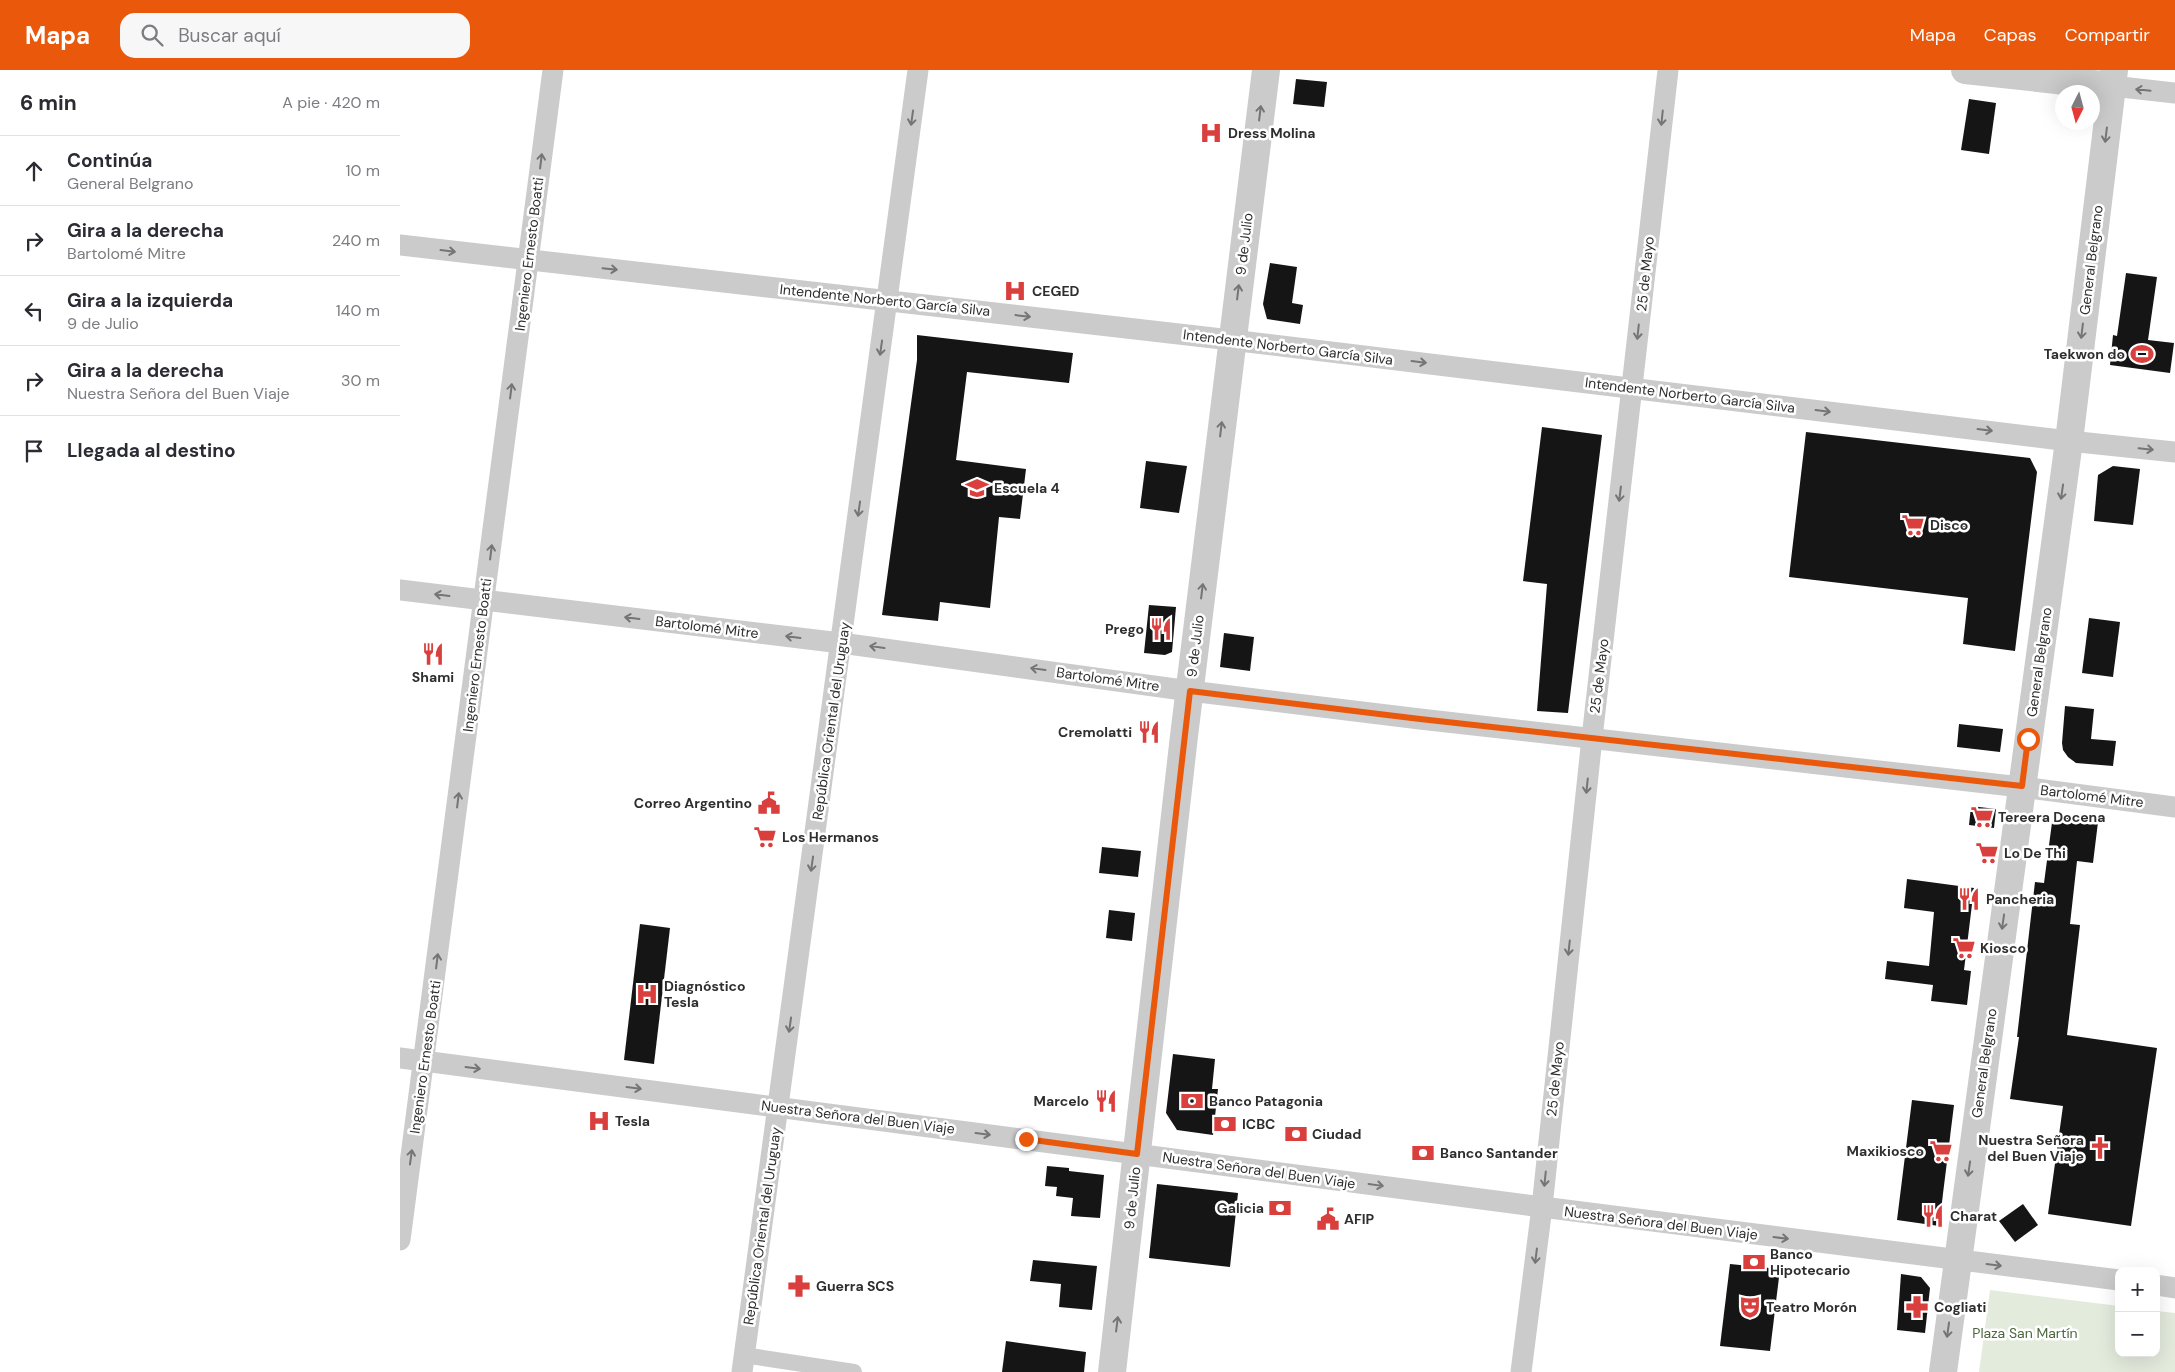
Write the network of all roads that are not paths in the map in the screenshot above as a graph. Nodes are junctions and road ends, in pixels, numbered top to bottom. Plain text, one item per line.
1 (553, 70) edge
2 (918, 70) edge
3 (1266, 70) edge
4 (1668, 70) edge
5 (1965, 70) edge
6 (2113, 78) edge
7 (2175, 94) edge
8 (400, 245) edge
9 (528, 260) junction
10 (888, 300) junction
11 (1231, 340) junction
12 (1632, 388) junction
13 (2069, 441) junction
14 (2175, 452) edge
15 (400, 590) edge
16 (484, 601) junction
17 (841, 643) junction
18 (1190, 691) junction
19 (1592, 738) junction
20 (2022, 786) junction
21 (2175, 806) edge
22 (400, 1058) edge
23 (424, 1061) junction
24 (779, 1107) junction
25 (1137, 1154) junction
26 (1542, 1208) junction
27 (400, 1240) edge
28 (1956, 1260) junction
29 (2115, 1280) edge
30 (2160, 1286) edge
31 (2175, 1288) edge
32 (743, 1364) edge
33 (854, 1372) edge
34 (1112, 1372) edge
35 (1521, 1372) edge
36 (1943, 1372) edge

9 -> 1 street, Ingeniero Ernesto Boatti
2 -> 10 street, República Oriental del Uruguay
11 -> 3 street, 9 de Julio
4 -> 12 street, 25 de Mayo
5 - 6 street
7 -> 6 street
6 -> 13 street, General Belgrano
8 -> 9 street, Intendente Norberto García Silva
9 -> 10 street, Intendente Norberto García Silva
16 -> 9 street, Ingeniero Ernesto Boatti
10 -> 11 street, Intendente Norberto García Silva
10 -> 17 street, República Oriental del Uruguay
11 -> 12 street, Intendente Norberto García Silva
18 -> 11 street, 9 de Julio
12 -> 13 street, Intendente Norberto García Silva
12 -> 19 street, 25 de Mayo
13 -> 14 street, Intendente Norberto García Silva
13 -> 20 street, General Belgrano
16 -> 15 street, Bartolomé Mitre
17 -> 16 street, Bartolomé Mitre
23 -> 16 street, Ingeniero Ernesto Boatti
18 -> 17 street, Bartolomé Mitre
17 -> 24 street, República Oriental del Uruguay
18 - 19 street, Bartolomé Mitre
18 - 25 street, 9 de Julio
19 - 20 street, Bartolomé Mitre
19 -> 26 street, 25 de Mayo
20 - 21 street, Bartolomé Mitre
20 -> 28 street, General Belgrano
22 - 23 street, Nuestra Señora del Buen Viaje
23 -> 24 street, Nuestra Señora del Buen Viaje
27 -> 23 street, Ingeniero Ernesto Boatti
24 -> 25 street, Nuestra Señora del Buen Viaje
24 - 32 street, República Oriental del Uruguay
25 -> 26 street, Nuestra Señora del Buen Viaje
34 -> 25 street, 9 de Julio
26 -> 28 street, Nuestra Señora del Buen Viaje
26 -> 35 street, 25 de Mayo
28 -> 29 street, Nuestra Señora del Buen Viaje
28 -> 36 street, General Belgrano
30 - 31 street
32 - 33 street

